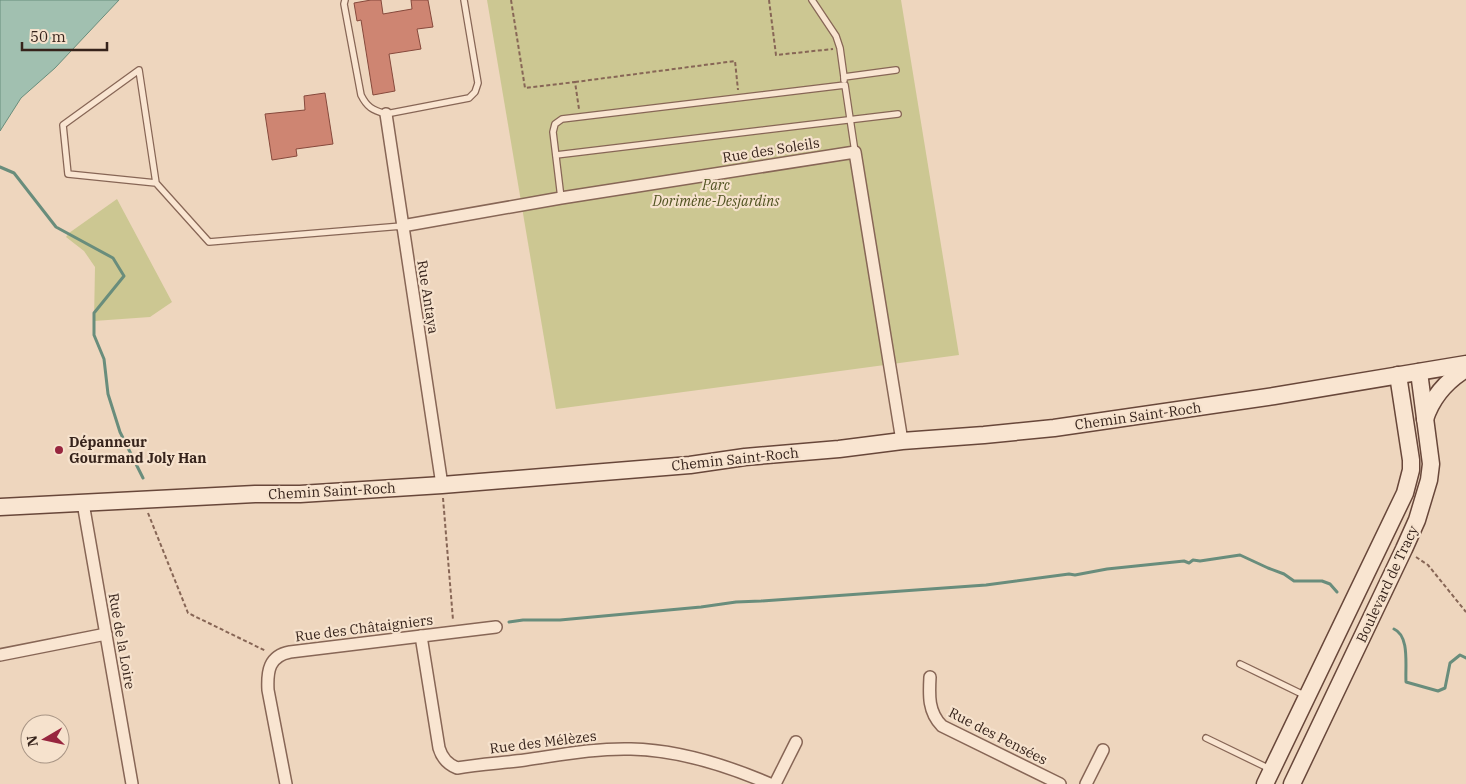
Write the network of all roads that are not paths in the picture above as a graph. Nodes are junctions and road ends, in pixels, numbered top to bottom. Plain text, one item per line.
1 (345, 0) edge
2 (464, 0) edge
3 (812, 0) edge
4 (896, 70) dead end
5 (844, 77) junction
6 (845, 85) junction
7 (386, 114) junction
8 (898, 114) dead end
9 (849, 120) junction
10 (855, 152) junction
11 (556, 155) junction
12 (156, 182) junction
13 (561, 198) junction
14 (402, 226) junction
15 (1466, 364) edge
16 (1466, 369) edge
17 (1419, 372) junction
18 (1398, 375) junction
19 (1425, 419) junction
20 (902, 441) junction
21 (442, 485) junction
22 (83, 503) junction
23 (0, 507) edge
24 (1352, 606) junction
25 (1372, 614) junction
26 (496, 627) dead end
27 (106, 634) junction
28 (421, 636) junction
29 (0, 655) edge
30 (1240, 664) dead end
31 (930, 677) dead end
32 (1307, 697) junction
33 (1206, 738) dead end
34 (796, 742) dead end
35 (1103, 750) dead end
36 (1269, 777) edge
37 (132, 784) edge
38 (286, 784) edge
39 (770, 784) edge
40 (775, 784) edge
41 (1060, 784) edge
42 (1086, 784) edge
43 (1292, 784) edge

1 - 7 lane
2 - 7 lane
3 - 5 lane
4 - 5 lane
5 - 6 lane
6 - 9 lane
6 - 11 lane
7 - 14 street, Rue Antaya
8 - 9 lane
9 - 10 lane
9 - 11 lane
10 - 13 street, Rue des Soleils
10 - 20 street
11 - 13 lane
12 - 12 lane
12 - 14 lane
13 - 14 street, Rue des Soleils
14 - 21 street, Rue Antaya
15 - 17 main road, Chemin Saint-Roch
16 - 19 main road
17 - 18 main road, Chemin Saint-Roch
17 - 19 main road, Boulevard de Tracy
18 - 20 main road, Chemin Saint-Roch
18 - 24 main road, Boulevard de Tracy
19 - 25 main road, Boulevard de Tracy
20 - 21 main road, Chemin Saint-Roch
21 - 22 main road, Chemin Saint-Roch
22 - 23 main road, Chemin Saint-Roch
22 - 27 street, Rue de la Loire
24 - 25 main road
24 - 32 main road, Boulevard de Tracy
25 - 43 main road, Boulevard de Tracy
26 - 28 street, Rue des Châtaigniers
27 - 29 street
27 - 37 street, Rue de la Loire
28 - 38 street, Rue des Châtaigniers
28 - 39 street, Rue des Mélèzes
30 - 32 lane
31 - 41 street, Rue des Pensées
32 - 36 main road, Boulevard de Tracy
33 - 36 lane
34 - 40 street
35 - 42 street

